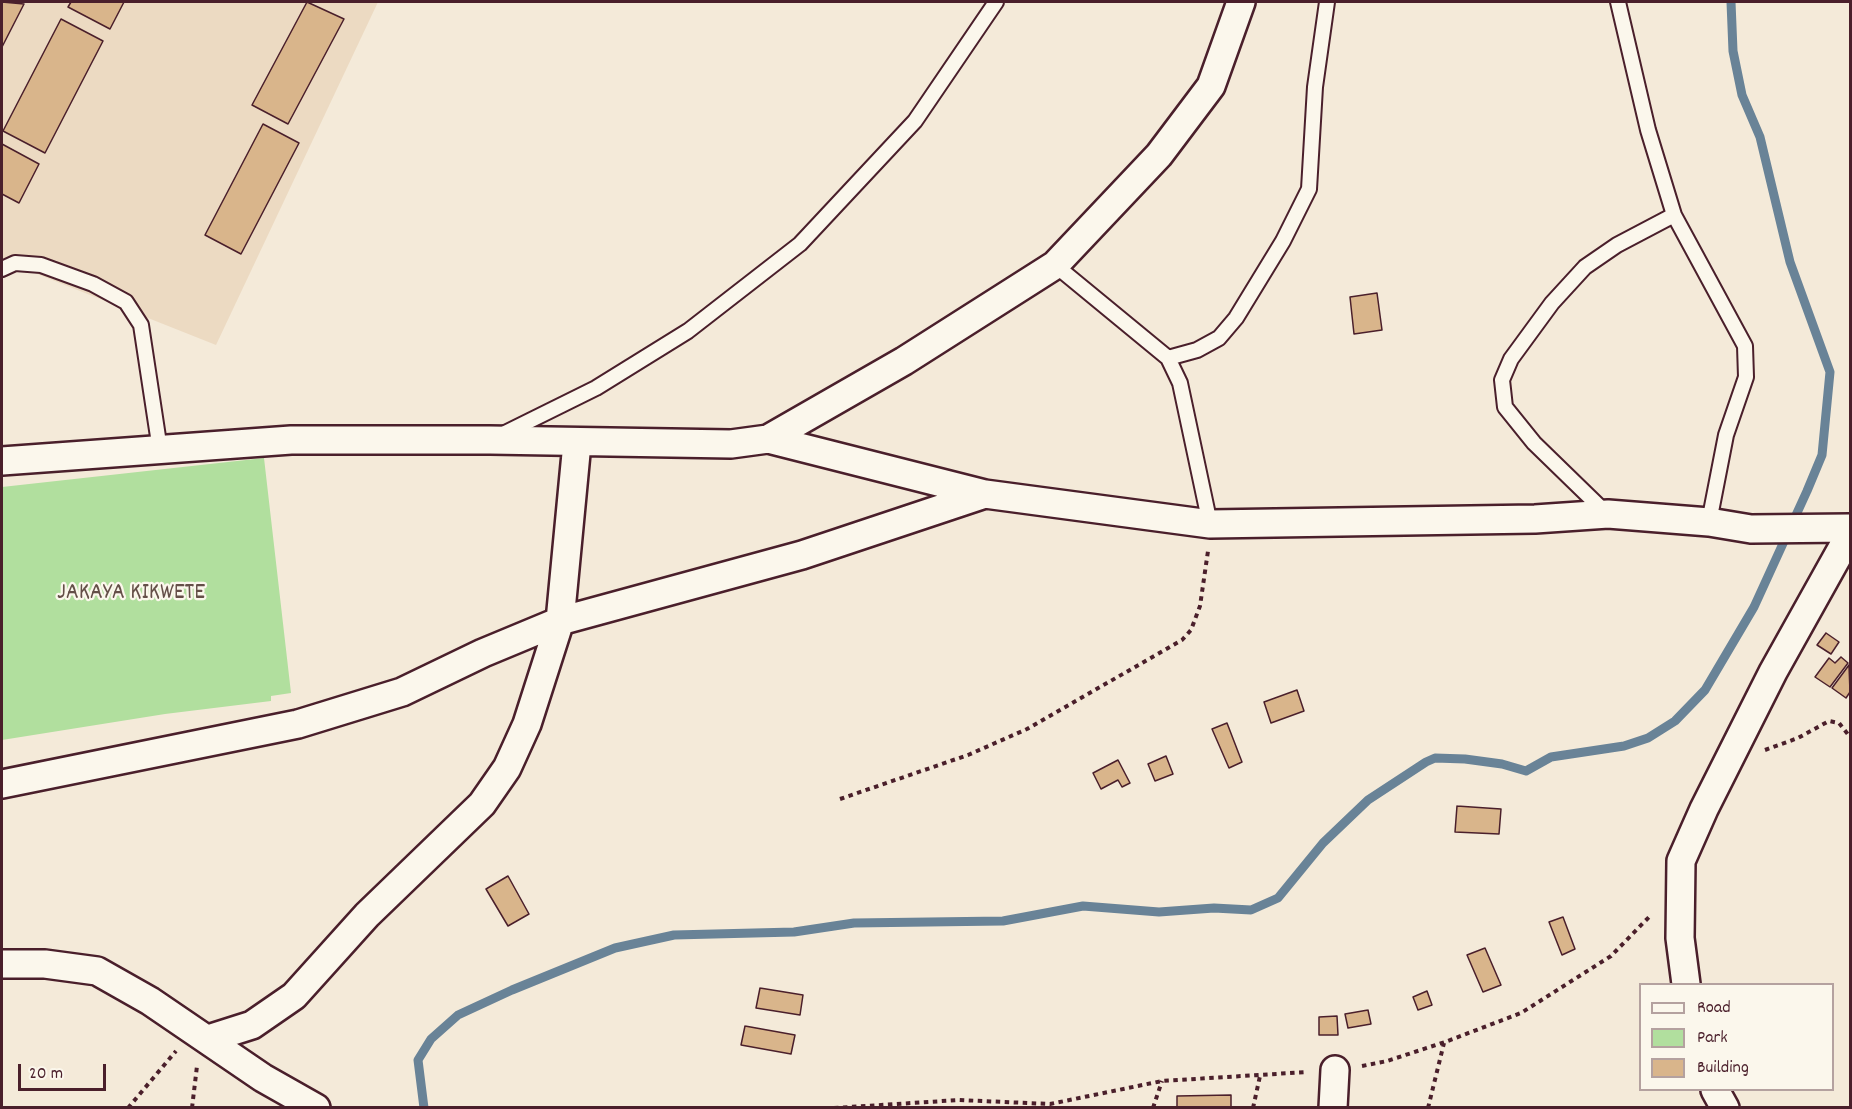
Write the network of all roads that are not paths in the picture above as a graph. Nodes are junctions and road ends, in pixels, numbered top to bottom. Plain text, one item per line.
1 (996, 2) edge
2 (1241, 2) edge
3 (1327, 2) edge
4 (1618, 2) edge
5 (1674, 215) junction
6 (1055, 265) junction
7 (2, 269) edge
8 (1168, 358) junction
9 (768, 439) junction
10 (490, 440) junction
11 (577, 443) junction
12 (160, 450) junction
13 (2, 461) edge
14 (984, 494) junction
15 (1608, 514) junction
16 (1709, 522) junction
17 (1210, 524) junction
18 (1851, 528) edge
19 (1851, 534) edge
20 (560, 621) junction
21 (2, 784) edge
22 (2, 964) edge
23 (1686, 983) edge
24 (201, 1034) junction
25 (1335, 1070) road end
26 (1716, 1091) edge
27 (316, 1107) edge
28 (1333, 1107) edge
29 (1725, 1107) edge

1 - 10 lane
2 - 6 street
3 - 8 lane
4 - 5 lane
5 - 15 lane
5 - 16 lane
6 - 8 lane
6 - 9 street
7 - 12 lane
8 - 17 lane
9 - 11 street
9 - 14 street
10 - 11 street
10 - 12 street
11 - 20 street
12 - 13 street
14 - 17 street
14 - 20 street
15 - 16 street
15 - 17 street
16 - 18 street
19 - 23 street
20 - 21 street
20 - 24 street
22 - 24 street
24 - 27 street
25 - 28 street
26 - 29 street

